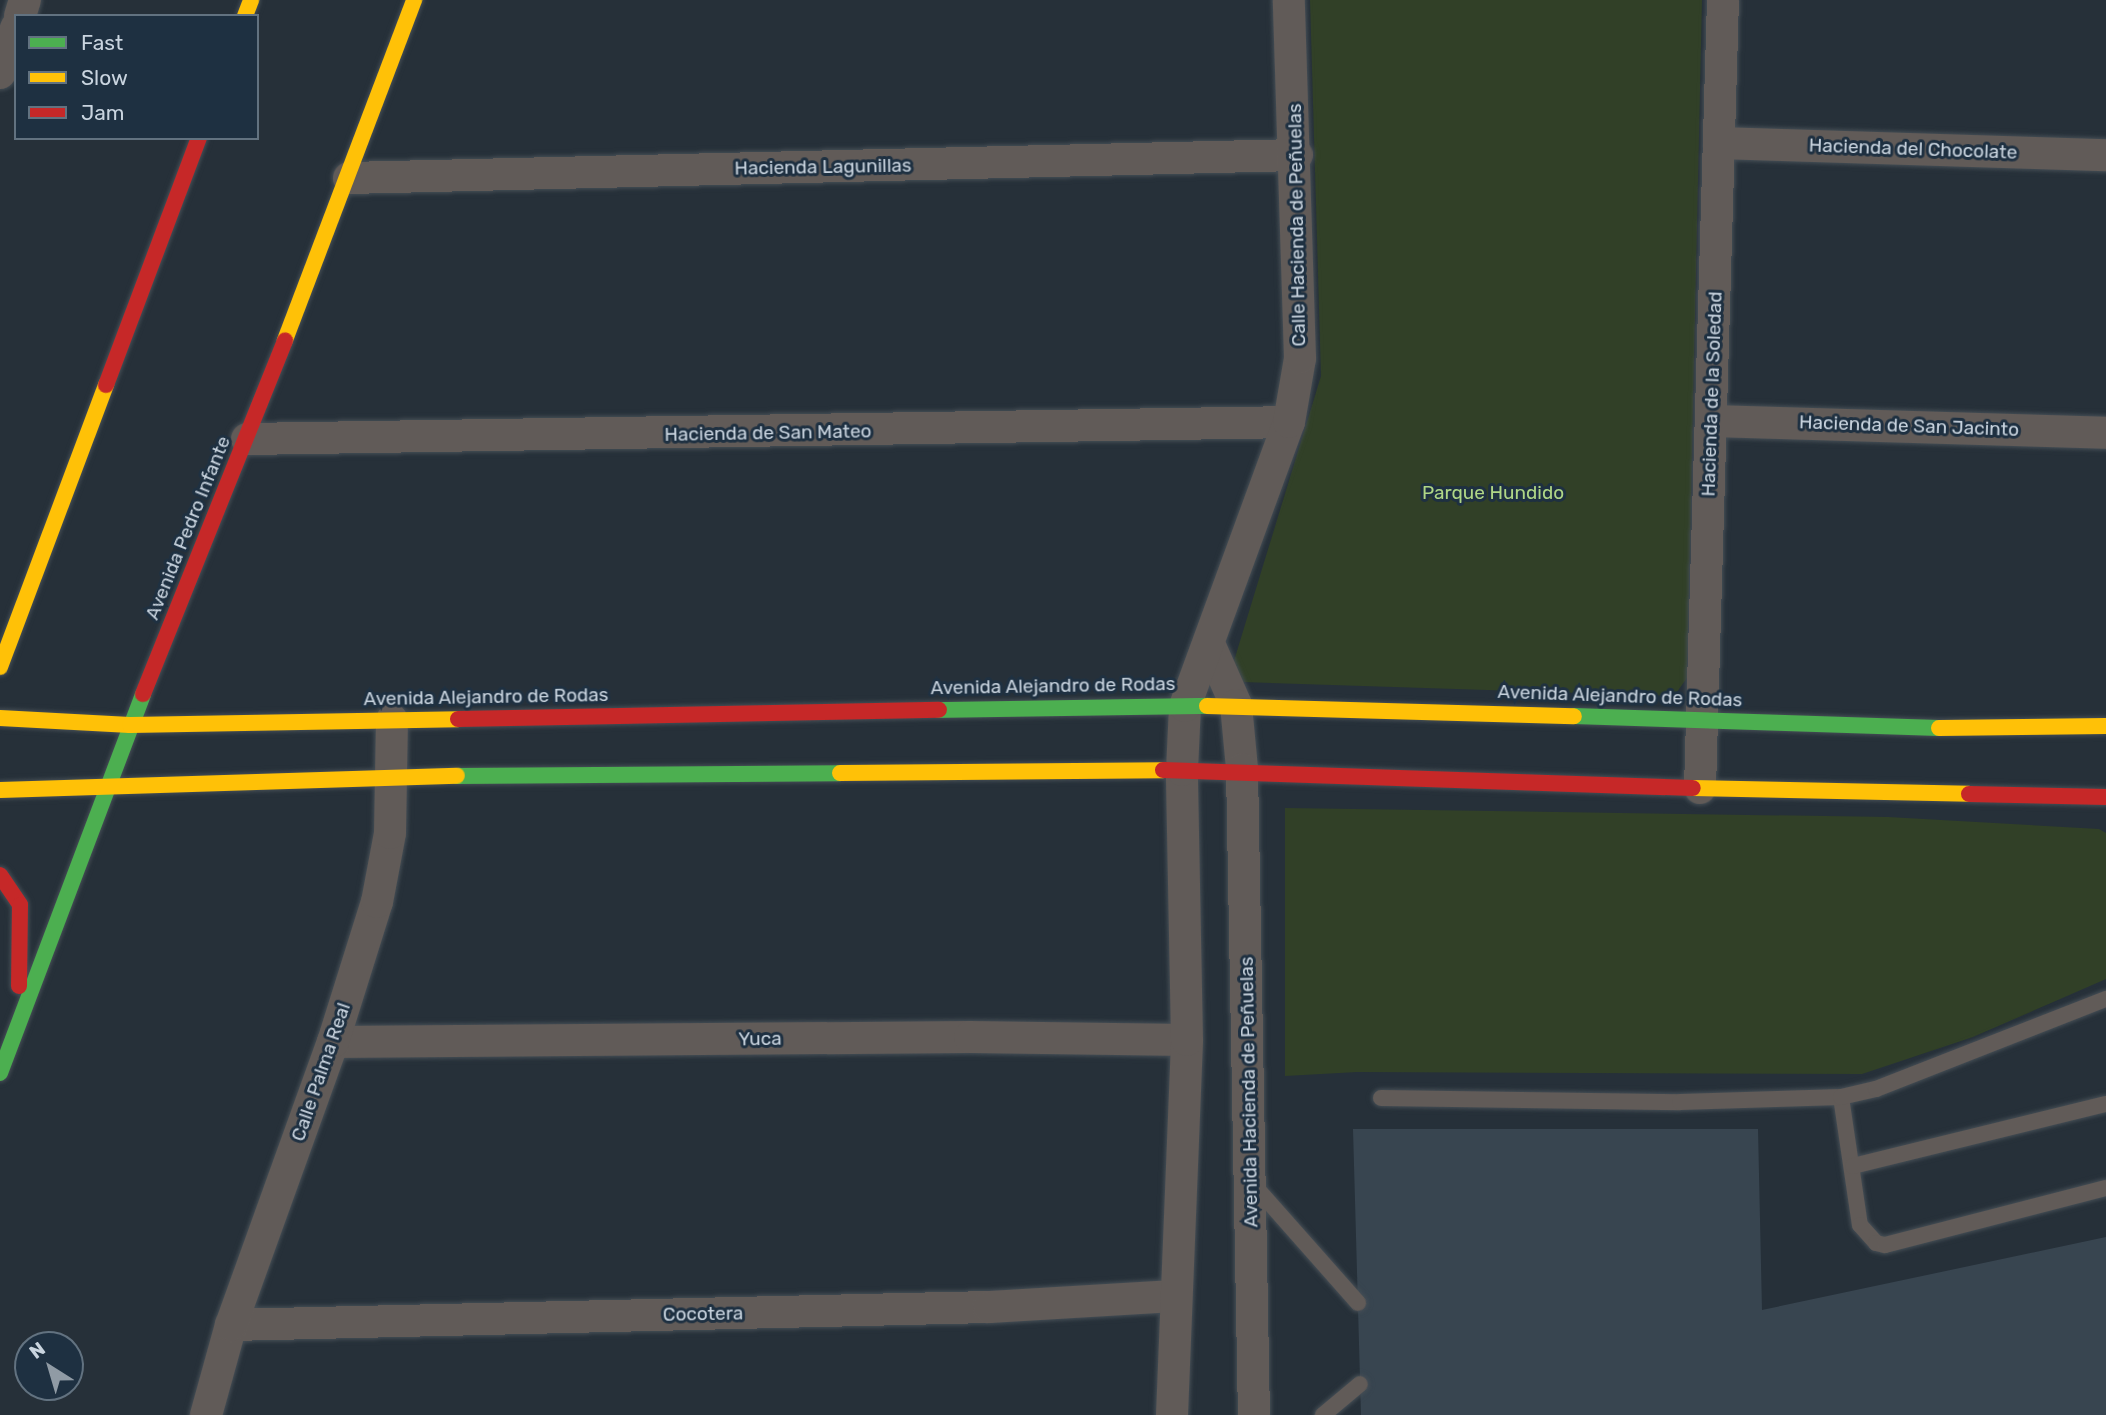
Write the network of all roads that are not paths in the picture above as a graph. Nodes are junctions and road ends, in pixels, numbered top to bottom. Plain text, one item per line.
1 (414, 0) edge
2 (1289, 0) edge
3 (1723, 0) edge
4 (14, 34) edge
5 (0, 73) edge
6 (198, 140) edge
7 (1719, 143) junction
8 (1297, 155) junction
9 (2106, 155) edge
10 (349, 178) junction
11 (1712, 421) junction
12 (1289, 422) junction
13 (2106, 433) edge
14 (247, 439) junction
15 (1210, 646) junction
16 (0, 667) edge
17 (1236, 705) junction
18 (1185, 706) junction
19 (0, 718) edge
20 (1700, 719) junction
21 (392, 720) junction
22 (130, 725) junction
23 (2106, 726) edge
24 (1242, 769) junction
25 (1182, 770) junction
26 (394, 777) junction
27 (106, 788) junction
28 (1700, 788) junction
29 (0, 790) edge
30 (2106, 797) edge
31 (0, 874) edge
32 (2106, 999) edge
33 (15, 1034) junction
34 (1187, 1040) junction
35 (333, 1042) junction
36 (0, 1073) edge
37 (1841, 1097) junction
38 (1381, 1098) dead end
39 (2106, 1104) edge
40 (1853, 1166) junction
41 (1252, 1182) junction
42 (2106, 1188) edge
43 (1175, 1296) junction
44 (1359, 1303) dead end
45 (231, 1325) junction
46 (1360, 1384) dead end
47 (206, 1415) edge
48 (1172, 1415) edge
49 (1254, 1415) edge
50 (1323, 1415) edge

1 - 10 street, Avenida Pedro Infante
2 - 8 street, Calle Hacienda de Peñuelas
3 - 7 street, Hacienda de la Soledad
4 - 5 street
6 - 16 street
7 - 9 street, Hacienda del Chocolate
7 - 11 street, Hacienda de la Soledad
8 - 10 street, Hacienda Lagunillas
8 - 12 street, Calle Hacienda de Peñuelas
10 - 14 street, Avenida Pedro Infante
11 - 13 street, Hacienda de San Jacinto
11 - 20 street, Hacienda de la Soledad
12 - 14 street, Hacienda de San Mateo
12 - 15 street, Calle Hacienda de Peñuelas
14 - 22 street, Avenida Pedro Infante
15 - 17 street
15 - 18 street, Calle Hacienda de Peñuelas
17 - 18 street, Avenida Alejandro de Rodas
17 - 20 street, Avenida Alejandro de Rodas
17 - 24 street
18 - 21 street, Avenida Alejandro de Rodas
18 - 25 street, Calle Hacienda de Peñuelas
19 - 22 street, Avenida Alejandro de Rodas
20 - 23 street, Avenida Alejandro de Rodas
20 - 28 street, Hacienda de la Soledad
21 - 22 street, Avenida Alejandro de Rodas
21 - 26 street, Calle Palma Real
22 - 27 street, Avenida Pedro Infante
24 - 25 street
24 - 28 street
24 - 41 street, Avenida Hacienda de Peñuelas
25 - 26 street
25 - 34 street
26 - 27 street
26 - 35 street, Calle Palma Real
27 - 29 street
27 - 33 street, Avenida Pedro Infante
28 - 30 street
31 - 33 street
32 - 37 lane
33 - 36 street, Avenida Pedro Infante
34 - 35 street, Yuca
34 - 43 street
35 - 45 street, Calle Palma Real
37 - 38 lane
37 - 40 lane
39 - 40 lane
40 - 42 lane
41 - 44 lane
41 - 49 street, Avenida Hacienda de Peñuelas
43 - 45 street, Cocotera
43 - 48 street
45 - 47 street, Calle Palma Real
46 - 50 lane

